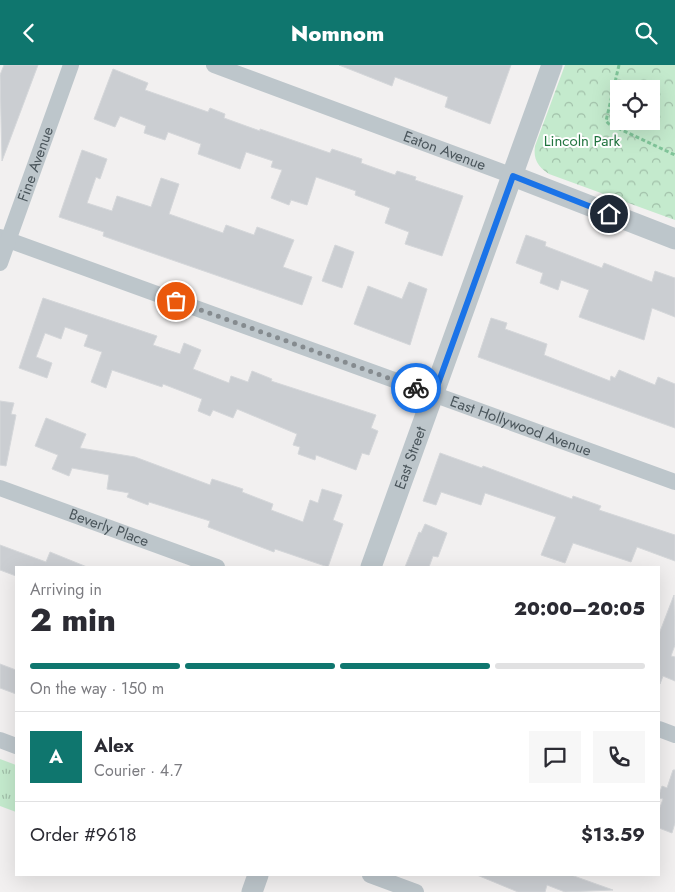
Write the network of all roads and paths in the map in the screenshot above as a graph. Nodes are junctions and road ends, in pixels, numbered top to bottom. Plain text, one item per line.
1 (71, 65) edge
2 (214, 65) edge
3 (552, 65) edge
4 (619, 65) edge
5 (675, 155) edge
6 (513, 176) junction
7 (4, 239) edge
8 (675, 239) edge
9 (0, 263) edge
10 (434, 395) junction
11 (675, 482) edge
12 (0, 488) edge
13 (214, 566) edge
14 (371, 566) edge
15 (660, 729) edge
16 (675, 735) edge
17 (0, 740) edge
18 (15, 746) edge
19 (258, 876) edge
20 (373, 876) edge
21 (252, 892) edge
22 (416, 892) edge

1 - 7 street, Fine Avenue
2 - 6 street, Eaton Avenue
3 - 6 street, East Street
4 - 5 path
6 - 8 street, Eaton Avenue
6 - 10 street, East Street
7 - 9 street, Fine Avenue
7 - 10 street, East Hollywood Avenue
10 - 11 street, East Hollywood Avenue
10 - 14 street, East Street
12 - 13 street, Beverly Place
15 - 16 street
17 - 18 street
19 - 21 street
20 - 22 street

